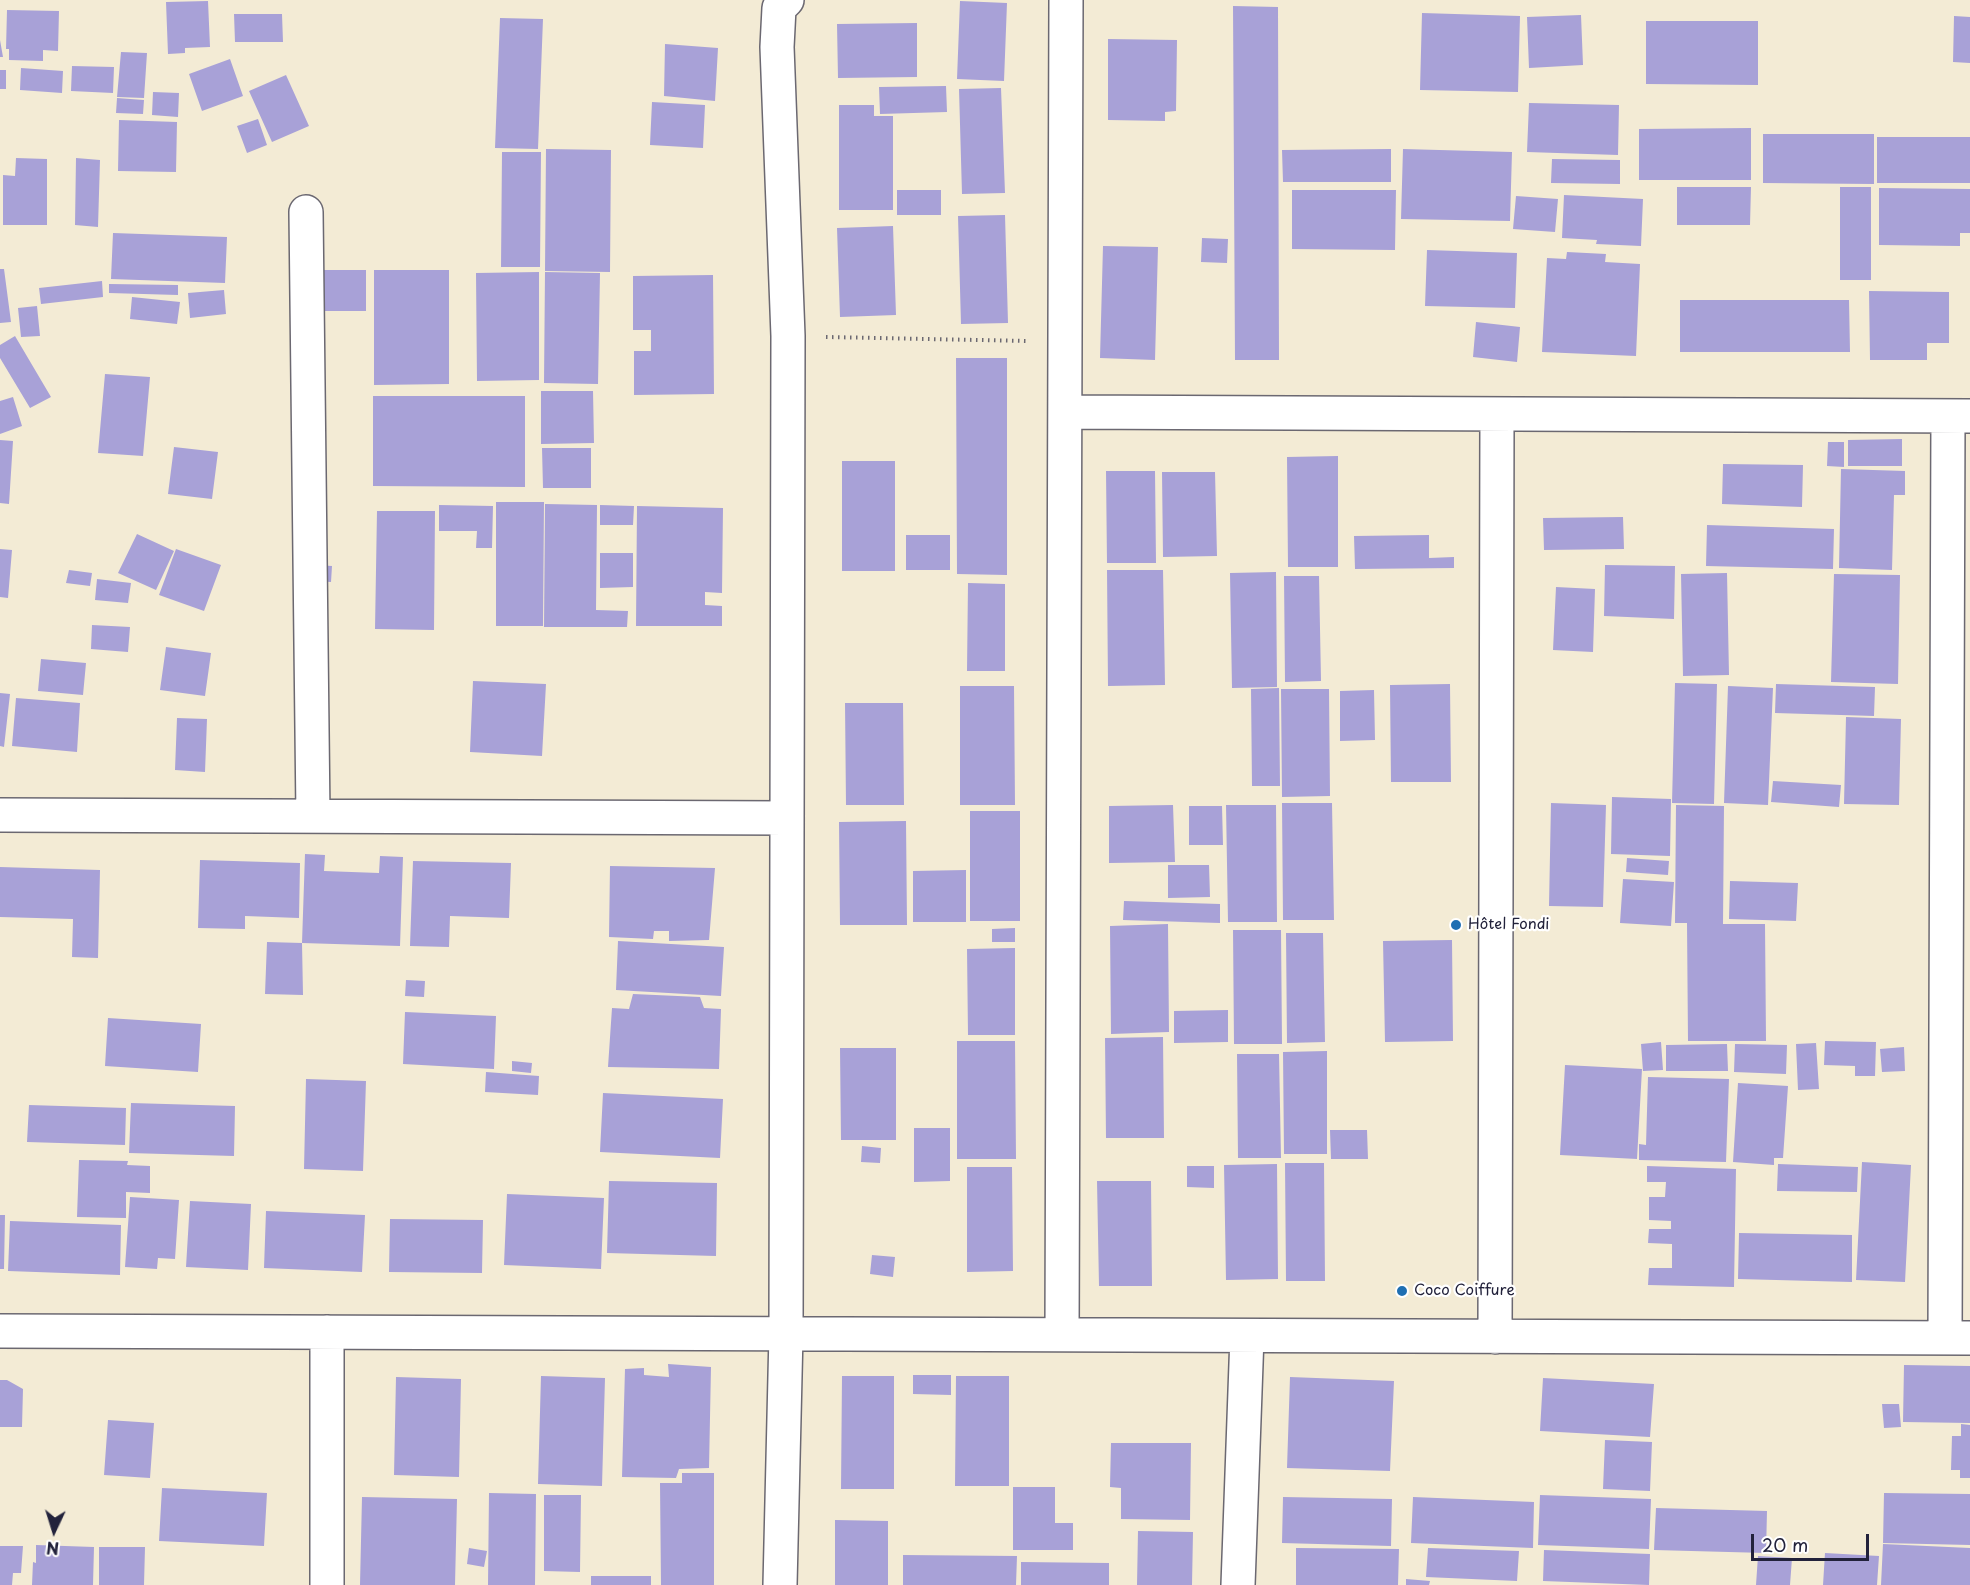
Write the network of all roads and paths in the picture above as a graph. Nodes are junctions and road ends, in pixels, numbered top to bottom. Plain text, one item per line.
1 (787, 0) edge
2 (1066, 0) edge
3 (306, 212) dead end
4 (788, 336) junction
5 (1065, 341) junction
6 (1065, 412) junction
7 (1497, 414) junction
8 (1959, 416) edge
9 (0, 815) edge
10 (313, 816) junction
11 (787, 818) junction
12 (0, 1331) edge
13 (327, 1332) junction
14 (786, 1334) junction
15 (1062, 1335) junction
16 (1247, 1336) junction
17 (1495, 1336) junction
18 (1958, 1338) edge
19 (327, 1585) edge
20 (780, 1585) edge
21 (1238, 1585) edge

1 - 4 street
2 - 5 street
3 - 10 street
4 - 5 path
4 - 11 street
5 - 6 street
6 - 7 street
6 - 15 street
7 - 8 street
7 - 17 street
8 - 18 street
9 - 10 street
10 - 11 street
11 - 14 street
12 - 13 street
13 - 14 street
13 - 19 street
14 - 15 street
14 - 20 street
15 - 16 street
16 - 17 street
16 - 21 street
17 - 18 street

